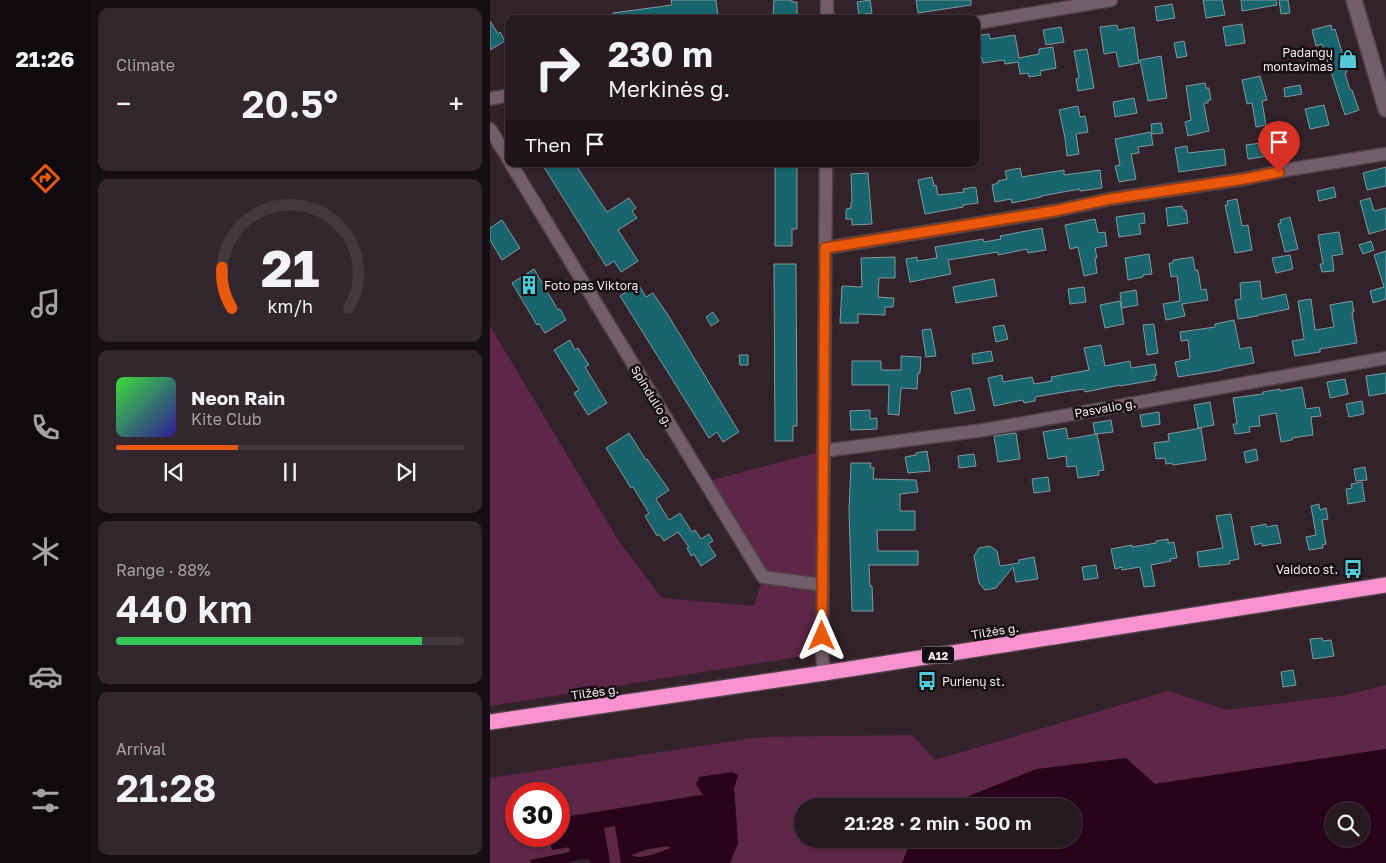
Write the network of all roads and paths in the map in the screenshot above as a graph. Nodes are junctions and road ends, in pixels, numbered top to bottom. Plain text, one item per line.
1 (827, 0) edge
2 (1111, 0) edge
3 (1354, 0) edge
4 (827, 15) edge
5 (980, 22) edge
6 (505, 96) edge
7 (490, 99) edge
8 (1386, 109) edge
9 (490, 129) edge
10 (505, 153) edge
11 (1386, 154) edge
12 (513, 167) edge
13 (826, 167) edge
14 (825, 248) junction
15 (1386, 358) edge
16 (823, 451) junction
17 (823, 585) junction
18 (1386, 585) edge
19 (824, 673) junction
20 (490, 722) edge

1 - 4 street
2 - 5 street
3 - 8 main road
6 - 7 street
9 - 10 street
11 - 14 street
12 - 17 street, Spindulio g.
13 - 14 street
14 - 16 street
15 - 16 street, Pasvalio g.
16 - 17 street
17 - 19 street
18 - 19 highway, Tilžės g. / A12
19 - 20 highway, Tilžės g. / A12

